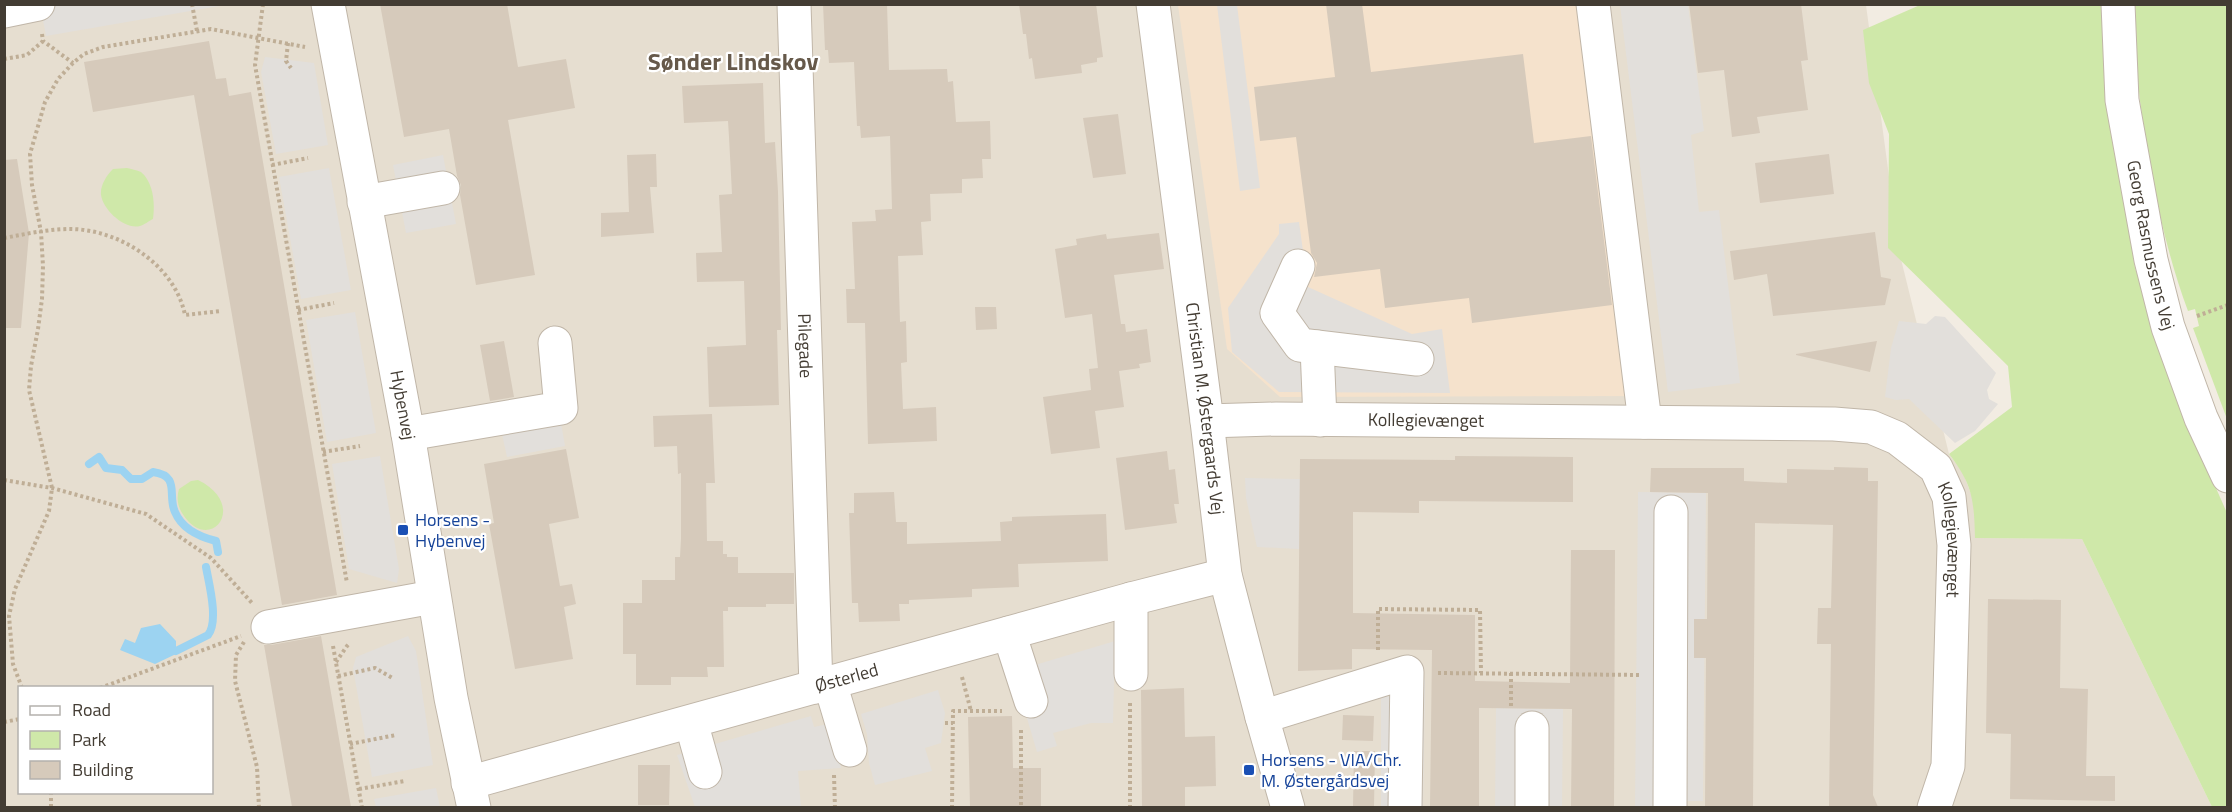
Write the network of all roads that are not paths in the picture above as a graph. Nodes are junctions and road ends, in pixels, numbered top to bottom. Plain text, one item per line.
1 (328, 4) edge
2 (794, 4) edge
3 (1153, 4) edge
4 (1593, 4) edge
5 (2118, 4) edge
6 (37, 5) edge
7 (4, 11) edge
8 (443, 188) dead end
9 (363, 202) junction
10 (1298, 266) dead end
11 (555, 343) dead end
12 (1317, 347) junction
13 (1417, 359) dead end
14 (1320, 420) junction
15 (1207, 421) junction
16 (1645, 422) junction
17 (408, 434) junction
18 (2228, 476) edge
19 (1671, 512) dead end
20 (1225, 575) junction
21 (434, 597) junction
22 (1131, 599) junction
23 (268, 627) road end
24 (1009, 633) junction
25 (1131, 674) road end
26 (823, 685) junction
27 (1021, 711) road end
28 (1262, 717) junction
29 (691, 722) junction
30 (1532, 728) dead end
31 (842, 761) road end
32 (705, 772) dead end
33 (471, 795) edge
34 (1288, 807) edge
35 (1405, 807) edge
36 (1532, 807) edge
37 (1670, 807) edge
38 (1934, 807) edge

1 - 9 street, Hybenvej
2 - 26 street, Pilegade
3 - 15 street, Christian M. Østergaards Vej
4 - 16 street
5 - 18 street, Georg Rasmussens Vej
6 - 7 street
8 - 9 street
9 - 17 street, Hybenvej
10 - 12 street
11 - 17 street
12 - 13 street
12 - 14 street
14 - 15 street, Kollegievænget
14 - 16 street, Kollegievænget
15 - 20 street, Christian M. Østergaards Vej
16 - 38 street, Kollegievænget
17 - 21 street, Hybenvej
19 - 37 street
20 - 22 street, Østerled
20 - 28 street, Christian M. Østergaards Vej
21 - 23 street
21 - 33 street, Hybenvej
22 - 24 street, Østerled
22 - 25 street
24 - 26 street, Østerled
24 - 27 street
26 - 29 street, Østerled
26 - 31 street, Pilegade
28 - 34 street, Christian M. Østergaards Vej
28 - 35 street
29 - 32 street
29 - 33 street, Østerled
30 - 36 street

